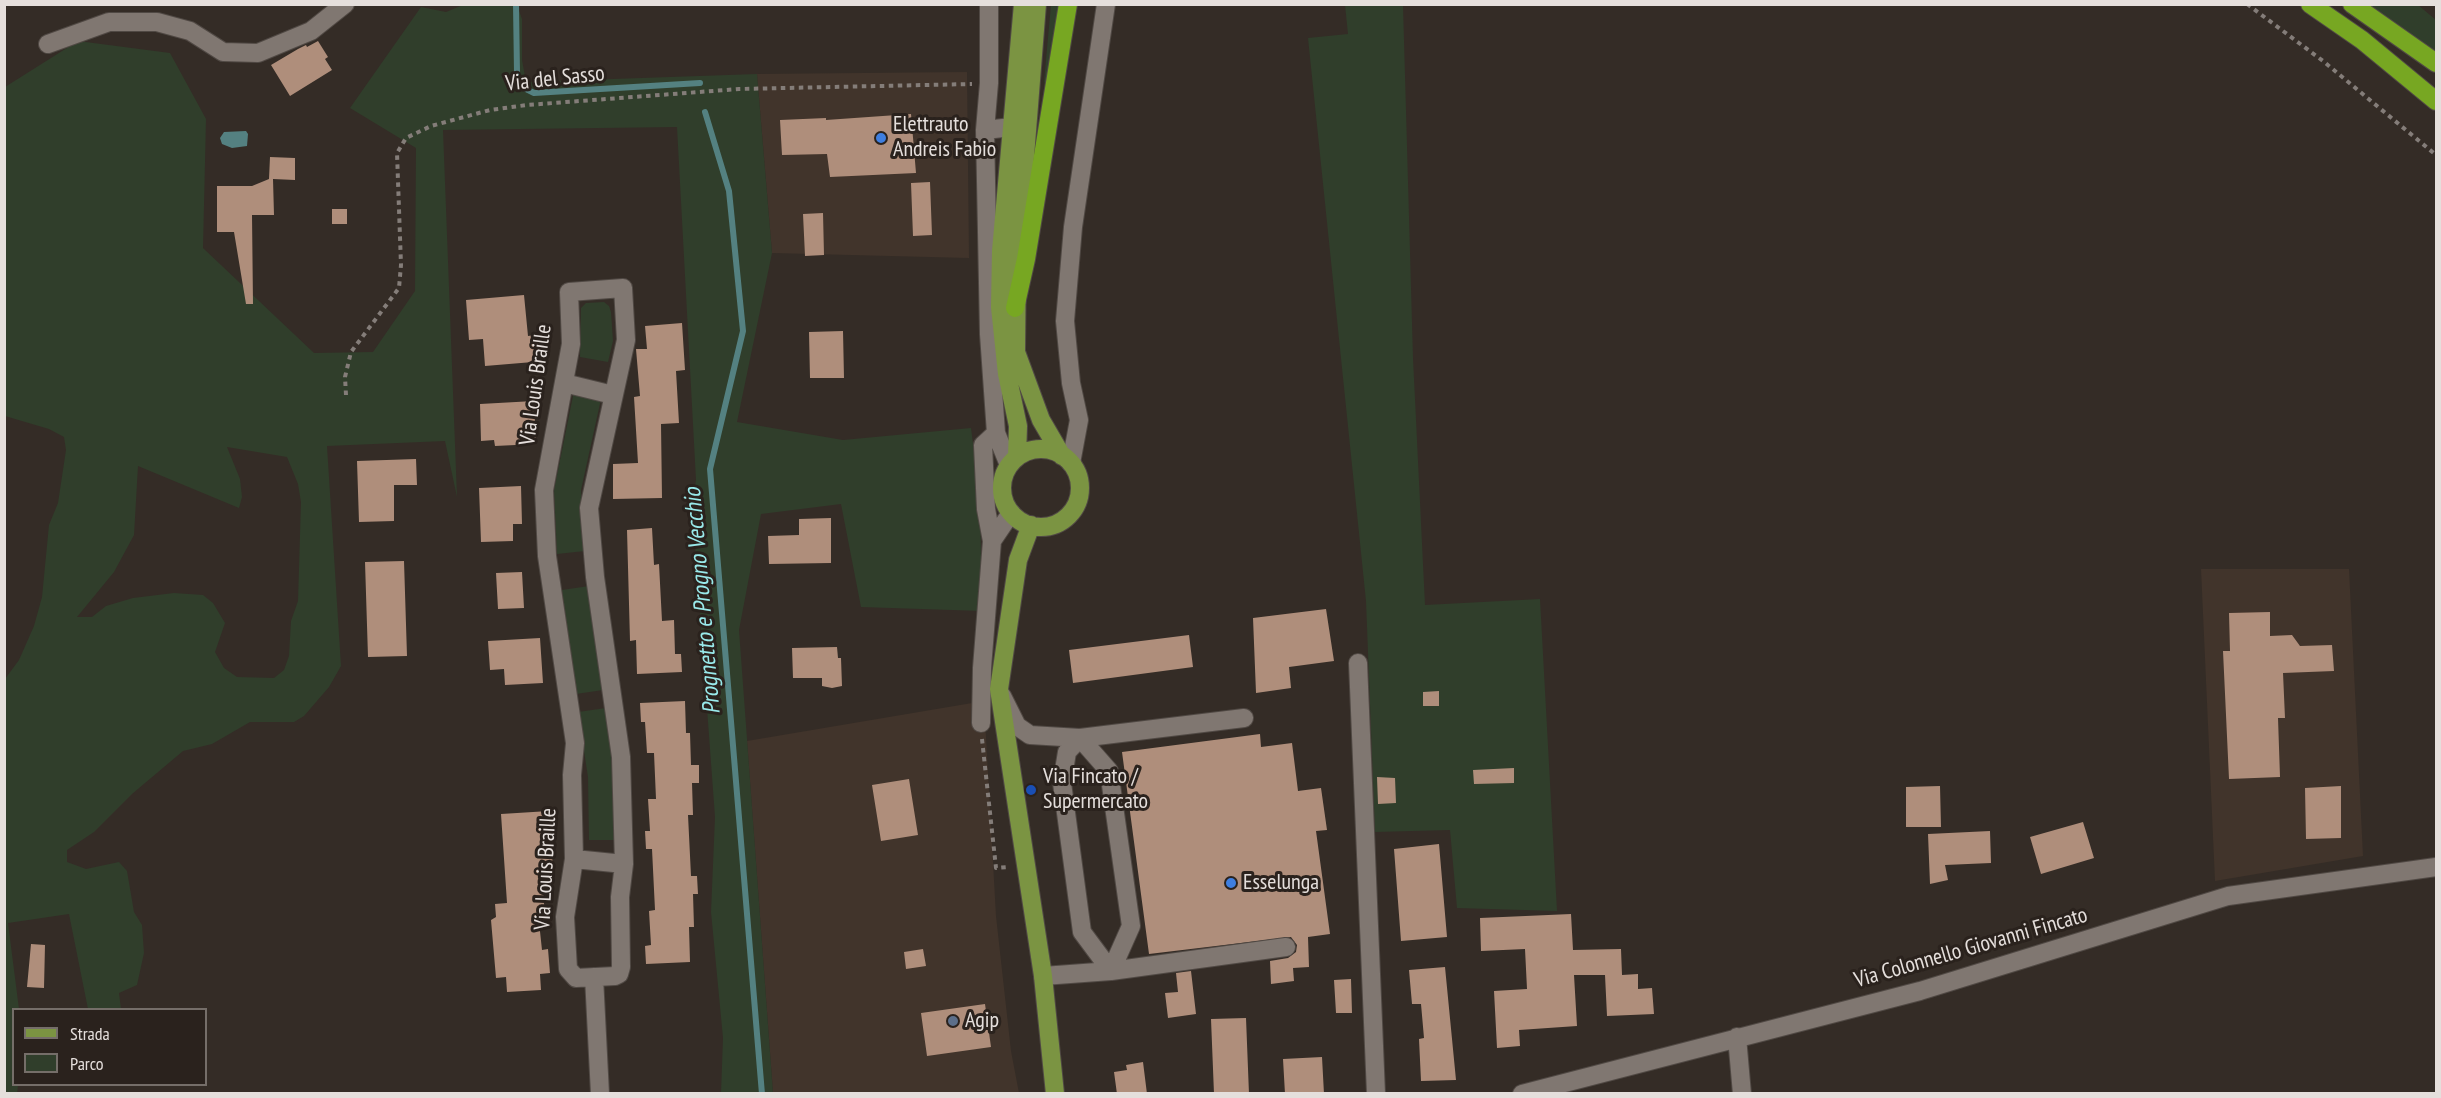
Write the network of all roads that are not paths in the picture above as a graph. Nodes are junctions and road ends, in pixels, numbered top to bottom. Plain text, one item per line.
1 (345, 4) edge
2 (989, 4) edge
3 (1023, 4) edge
4 (1037, 4) edge
5 (1068, 4) edge
6 (1106, 4) edge
7 (2310, 4) edge
8 (2352, 4) edge
9 (48, 44) dead end
10 (2436, 63) edge
11 (2436, 102) edge
12 (1012, 127) junction
13 (985, 130) junction
14 (1015, 308) junction
15 (564, 383) junction
16 (613, 395) junction
17 (996, 433) junction
18 (1066, 459) junction
19 (1013, 461) junction
20 (1011, 513) junction
21 (1031, 525) junction
22 (992, 541) junction
23 (1358, 663) dead end
24 (999, 689) junction
25 (1244, 718) dead end
26 (981, 723) dead end
27 (1080, 738) junction
28 (574, 859) junction
29 (624, 864) junction
30 (2436, 867) edge
31 (1286, 947) dead end
32 (1111, 971) junction
33 (594, 976) junction
34 (1043, 976) junction
35 (1737, 1037) junction
36 (600, 1094) edge
37 (1055, 1094) edge
38 (1376, 1094) edge
39 (1522, 1094) edge
40 (1742, 1094) edge

1 - 9 street
2 - 13 street
3 - 12 main road
4 - 14 main road
5 - 14 highway
6 - 18 street
7 - 11 highway
8 - 10 highway
12 - 13 street
12 - 19 main road
13 - 17 street
14 - 18 main road
15 - 16 street
15 - 16 street, Via Louis Braille
15 - 28 street, Via Louis Braille
16 - 29 street, Via Louis Braille
17 - 19 street
17 - 22 street
18 - 19 main road
18 - 21 main road
19 - 20 main road
20 - 21 main road
20 - 22 street
21 - 24 main road
22 - 26 street
23 - 38 street
24 - 27 street
24 - 34 main road
25 - 27 street
27 - 32 street
27 - 32 street
28 - 29 street
28 - 33 street, Via Louis Braille
29 - 33 street, Via Louis Braille
30 - 35 street, Via Colonnello Giovanni Fincato
31 - 32 street
32 - 34 street
33 - 36 street
34 - 37 main road
35 - 39 street, Via Colonnello Giovanni Fincato
35 - 40 street

